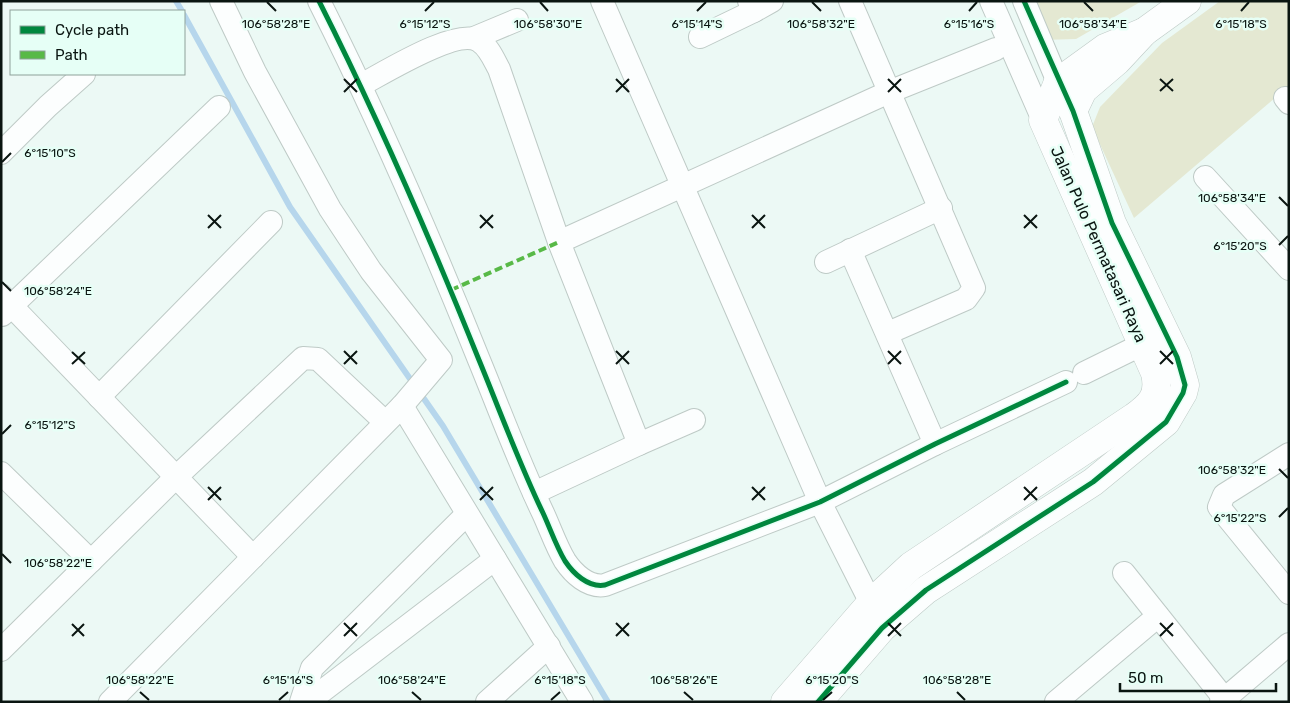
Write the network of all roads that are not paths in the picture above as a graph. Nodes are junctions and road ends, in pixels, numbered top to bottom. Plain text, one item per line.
1 (221, 1) edge
2 (320, 1) edge
3 (602, 1) edge
4 (850, 1) edge
5 (991, 1) edge
6 (1024, 1) edge
7 (1187, 1) edge
8 (758, 5) edge
9 (517, 20) dead end
10 (1144, 32) junction
11 (700, 37) dead end
12 (474, 38) junction
13 (996, 49) dead end
14 (83, 75) edge
15 (1058, 82) junction
16 (361, 85) junction
17 (889, 92) junction
18 (219, 107) dead end
19 (1073, 111) junction
20 (1044, 120) junction
21 (1, 153) edge
22 (1205, 177) dead end
23 (682, 186) junction
24 (941, 208) junction
25 (271, 222) dead end
26 (559, 242) junction
27 (850, 250) junction
28 (826, 262) dead end
29 (1289, 270) edge
30 (5, 306) edge
31 (888, 333) junction
32 (1143, 344) junction
33 (98, 397) junction
34 (408, 400) junction
35 (694, 420) dead end
36 (386, 422) junction
37 (639, 444) junction
38 (935, 444) junction
39 (1289, 454) edge
40 (1, 473) edge
41 (175, 478) junction
42 (534, 493) junction
43 (820, 502) junction
44 (1007, 503) junction
45 (466, 514) junction
46 (1021, 528) junction
47 (253, 557) junction
48 (495, 559) junction
49 (91, 561) junction
50 (1124, 573) dead end
51 (1289, 593) edge
52 (871, 603) junction
53 (1158, 616) junction
54 (1289, 644) edge
55 (549, 646) junction
56 (1, 650) edge
57 (1224, 701) edge
58 (110, 702) edge
59 (301, 702) edge
60 (308, 702) edge
61 (487, 702) edge
62 (582, 702) edge
63 (785, 702) edge
64 (818, 702) edge
65 (1056, 702) edge

1 - 34 street
2 - 16 street
3 - 23 street
4 - 17 street
5 - 20 street, Jalan Pulo Permatasari Raya
6 - 15 street
7 - 10 street
8 - 11 street
9 - 12 street
10 - 15 street
10 - 19 street
12 - 16 street
12 - 26 street
13 - 17 street
14 - 21 street
15 - 19 street, Jalan Pulo Permatasari Raya
15 - 20 street
16 - 42 street
17 - 23 street
17 - 24 street
18 - 30 street
19 - 46 street, Jalan Pulo Permatasari Raya
20 - 32 street, Jalan Pulo Permatasari Raya
22 - 29 street
23 - 26 street
23 - 43 street
24 - 27 street
24 - 31 street
25 - 33 street
26 - 37 street
27 - 28 street
27 - 31 street
30 - 33 street
31 - 38 street
32 - 38 street
32 - 44 street, Jalan Pulo Permatasari Raya
33 - 41 street
34 - 36 street
34 - 45 street
35 - 37 street
36 - 41 street
36 - 47 street
37 - 42 street
38 - 43 street
39 - 51 street
40 - 49 street
41 - 47 street
41 - 49 street
42 - 43 street
43 - 52 street
44 - 46 street
44 - 52 street, Jalan Pulo Permatasari Raya
45 - 48 street
45 - 59 street
46 - 64 street, Jalan Pulo Permatasari Raya
47 - 58 street
48 - 55 street
48 - 60 street
49 - 56 street
50 - 53 street
52 - 63 street, Jalan Pulo Permatasari Raya
53 - 57 street
53 - 65 street
54 - 57 street
55 - 61 street
55 - 62 street

